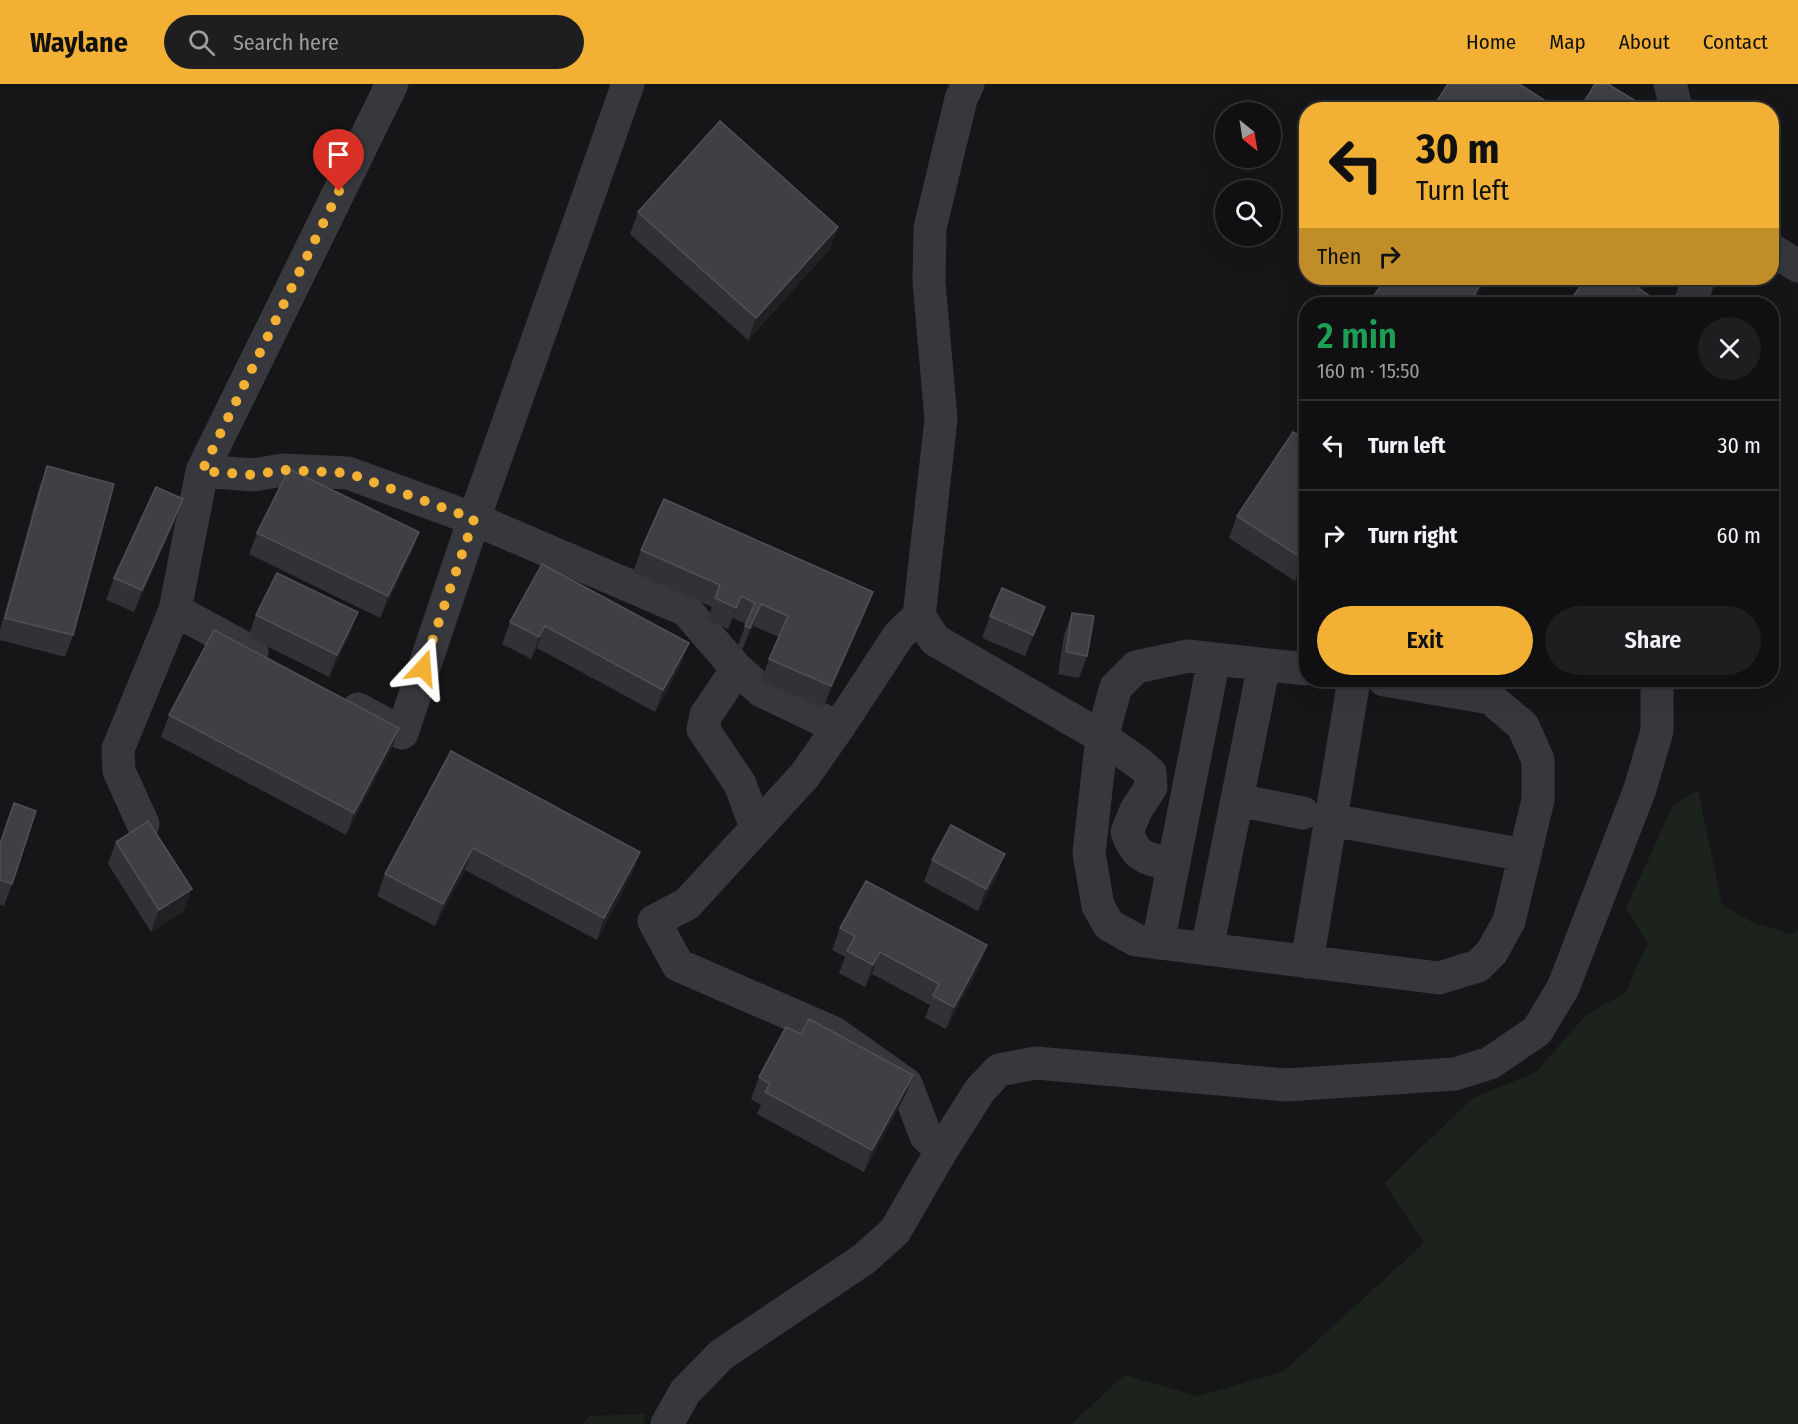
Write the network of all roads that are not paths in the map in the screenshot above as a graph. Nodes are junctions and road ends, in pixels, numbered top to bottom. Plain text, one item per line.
1 (392, 84) edge
2 (628, 84) edge
3 (968, 84) edge
4 (1670, 84) edge
5 (1675, 102) edge
6 (1779, 254) edge
7 (1798, 266) edge
8 (202, 471) junction
9 (474, 519) junction
10 (175, 610) junction
11 (919, 616) junction
12 (1214, 659) junction
13 (1264, 665) junction
14 (278, 666) edge
15 (1299, 668) edge
16 (737, 669) junction
17 (1352, 687) edge
18 (1425, 687) edge
19 (1657, 687) edge
20 (330, 693) edge
21 (840, 725) junction
22 (1102, 737) junction
23 (1237, 800) junction
24 (1317, 816) junction
25 (143, 824) edge
26 (756, 827) junction
27 (1525, 855) junction
28 (1173, 864) junction
29 (1158, 943) junction
30 (1207, 949) junction
31 (1307, 962) junction
32 (942, 1150) junction
33 (668, 1424) edge

1 - 8 street
2 - 9 street
3 - 11 street
4 - 5 street
6 - 7 street
8 - 9 street
8 - 10 street
9 - 16 street
9 - 20 street
10 - 14 street
10 - 25 street
11 - 21 street
11 - 22 street
12 - 13 street
12 - 22 street
12 - 28 street
13 - 15 street
13 - 23 street
16 - 21 street
16 - 26 street
17 - 24 street
18 - 27 street
19 - 32 street
21 - 26 street
22 - 28 street
22 - 29 street
23 - 24 street
23 - 30 street
24 - 27 street
24 - 31 street
26 - 32 street
27 - 31 street
28 - 29 street
29 - 30 street
30 - 31 street
32 - 33 street

